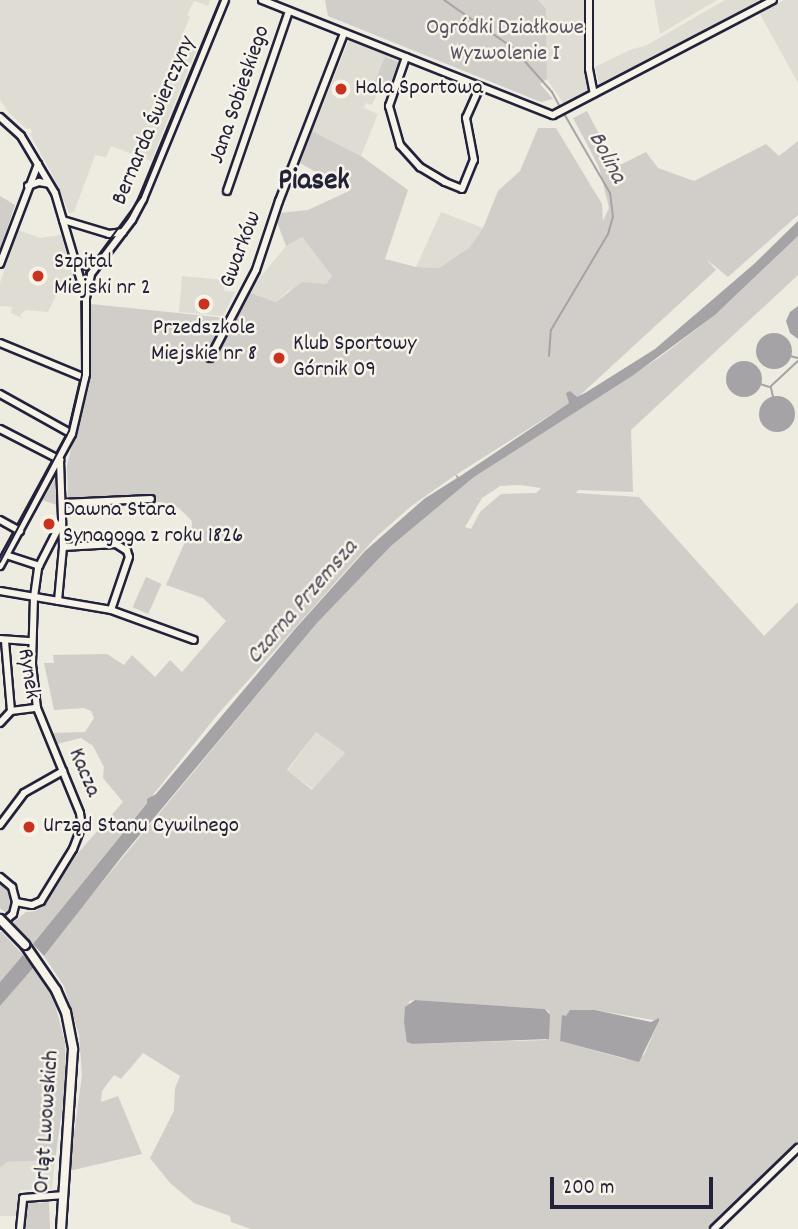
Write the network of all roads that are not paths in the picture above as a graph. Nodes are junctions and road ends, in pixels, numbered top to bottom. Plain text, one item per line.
1 (225, 0) edge
2 (262, 0) edge
3 (589, 0) edge
4 (773, 0) edge
5 (289, 10) junction
6 (344, 33) junction
7 (406, 57) junction
8 (480, 87) junction
9 (594, 94) junction
10 (0, 117) edge
11 (38, 164) junction
12 (49, 184) junction
13 (28, 186) junction
14 (227, 191) dead end
15 (63, 220) junction
16 (123, 232) junction
17 (109, 234) junction
18 (113, 246) junction
19 (0, 264) edge
20 (75, 264) junction
21 (96, 267) junction
22 (86, 298) junction
23 (0, 343) edge
24 (210, 359) dead end
25 (85, 378) junction
26 (0, 394) edge
27 (0, 429) edge
28 (72, 434) junction
29 (60, 460) junction
30 (151, 499) dead end
31 (62, 503) junction
32 (0, 520) edge
33 (62, 521) junction
34 (20, 531) junction
35 (63, 547) junction
36 (6, 555) junction
37 (0, 566) edge
38 (39, 566) junction
39 (0, 592) edge
40 (34, 597) junction
41 (58, 601) junction
42 (111, 610) junction
43 (2, 640) edge
44 (194, 640) dead end
45 (32, 641) junction
46 (37, 708) junction
47 (11, 711) junction
48 (0, 723) edge
49 (63, 771) junction
50 (0, 825) edge
51 (0, 877) edge
52 (16, 902) junction
53 (2, 922) edge
54 (798, 1148) edge
55 (62, 1195) junction
56 (20, 1229) edge
57 (61, 1229) edge
58 (714, 1229) edge

1 - 16 street, Bernarda Świerczyny
2 - 5 street
3 - 9 street
4 - 9 street
5 - 6 street
5 - 14 street, Jana Sobieskiego
6 - 7 street
6 - 24 street, Gwarków
7 - 8 street
7 - 8 street
8 - 9 street
10 - 11 street
11 - 12 street
11 - 13 street
12 - 13 street
12 - 15 street
13 - 19 street
15 - 17 street
15 - 20 street
16 - 17 street
16 - 18 street, Bernarda Świerczyny
17 - 18 street
18 - 21 street, Bernarda Świerczyny
20 - 21 street
20 - 22 street
21 - 22 street
22 - 25 street
23 - 25 street
25 - 28 street
26 - 28 street
27 - 29 street
28 - 29 street
29 - 31 street
29 - 34 street
30 - 31 street
31 - 33 street
32 - 34 street
33 - 35 street
33 - 38 street, Rynek
34 - 36 street
35 - 41 street
35 - 42 street
36 - 37 street
36 - 38 street
38 - 40 street, Rynek
39 - 40 street
40 - 41 street
40 - 45 street, Rynek
41 - 42 street
42 - 44 street
43 - 45 street
43 - 47 street, Rynek
45 - 46 street, Rynek
46 - 47 street, Rynek
46 - 49 street, Kacza
47 - 48 street
49 - 50 street
49 - 52 street, Kacza
51 - 52 street
52 - 53 street
53 - 55 main road, Orląt Lwowskich, bridge
54 - 58 street
55 - 56 street
55 - 57 main road, Orląt Lwowskich

